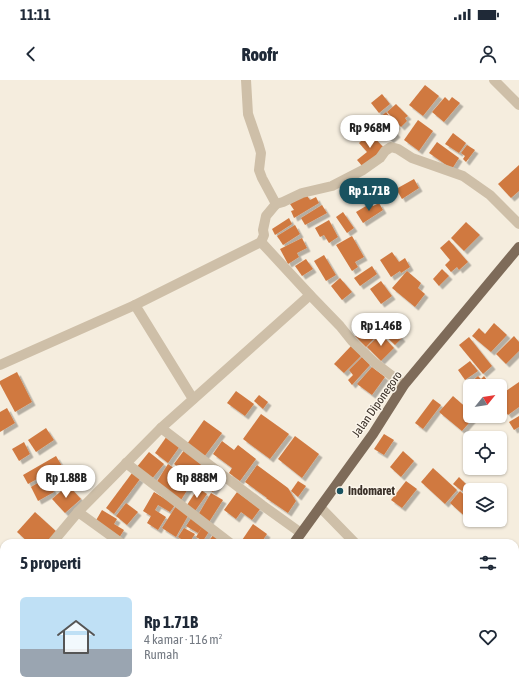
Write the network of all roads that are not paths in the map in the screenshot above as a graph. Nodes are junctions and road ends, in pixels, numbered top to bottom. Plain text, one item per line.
1 (246, 80) edge
2 (494, 80) edge
3 (519, 105) edge
4 (276, 204) junction
5 (519, 224) edge
6 (261, 242) junction
7 (519, 247) edge
8 (310, 295) junction
9 (135, 305) junction
10 (0, 365) edge
11 (404, 385) junction
12 (193, 399) junction
13 (161, 428) junction
14 (126, 464) junction
15 (320, 507) junction
16 (78, 512) junction
17 (301, 534) junction
18 (55, 539) edge
19 (115, 539) edge
20 (225, 539) edge
21 (297, 539) edge
22 (351, 539) edge

1 - 4 street
2 - 3 street
4 - 5 street
4 - 6 street
6 - 8 street
6 - 9 street
7 - 11 main road, Jalan Diponegoro
8 - 11 street
8 - 12 street
9 - 10 street
9 - 12 street
11 - 15 main road, Jalan Diponegoro
12 - 13 street
13 - 14 street
13 - 17 street
14 - 16 street
14 - 20 street
15 - 17 main road, Jalan Diponegoro
15 - 22 street
16 - 18 street
16 - 19 street
17 - 21 main road, Jalan Diponegoro

